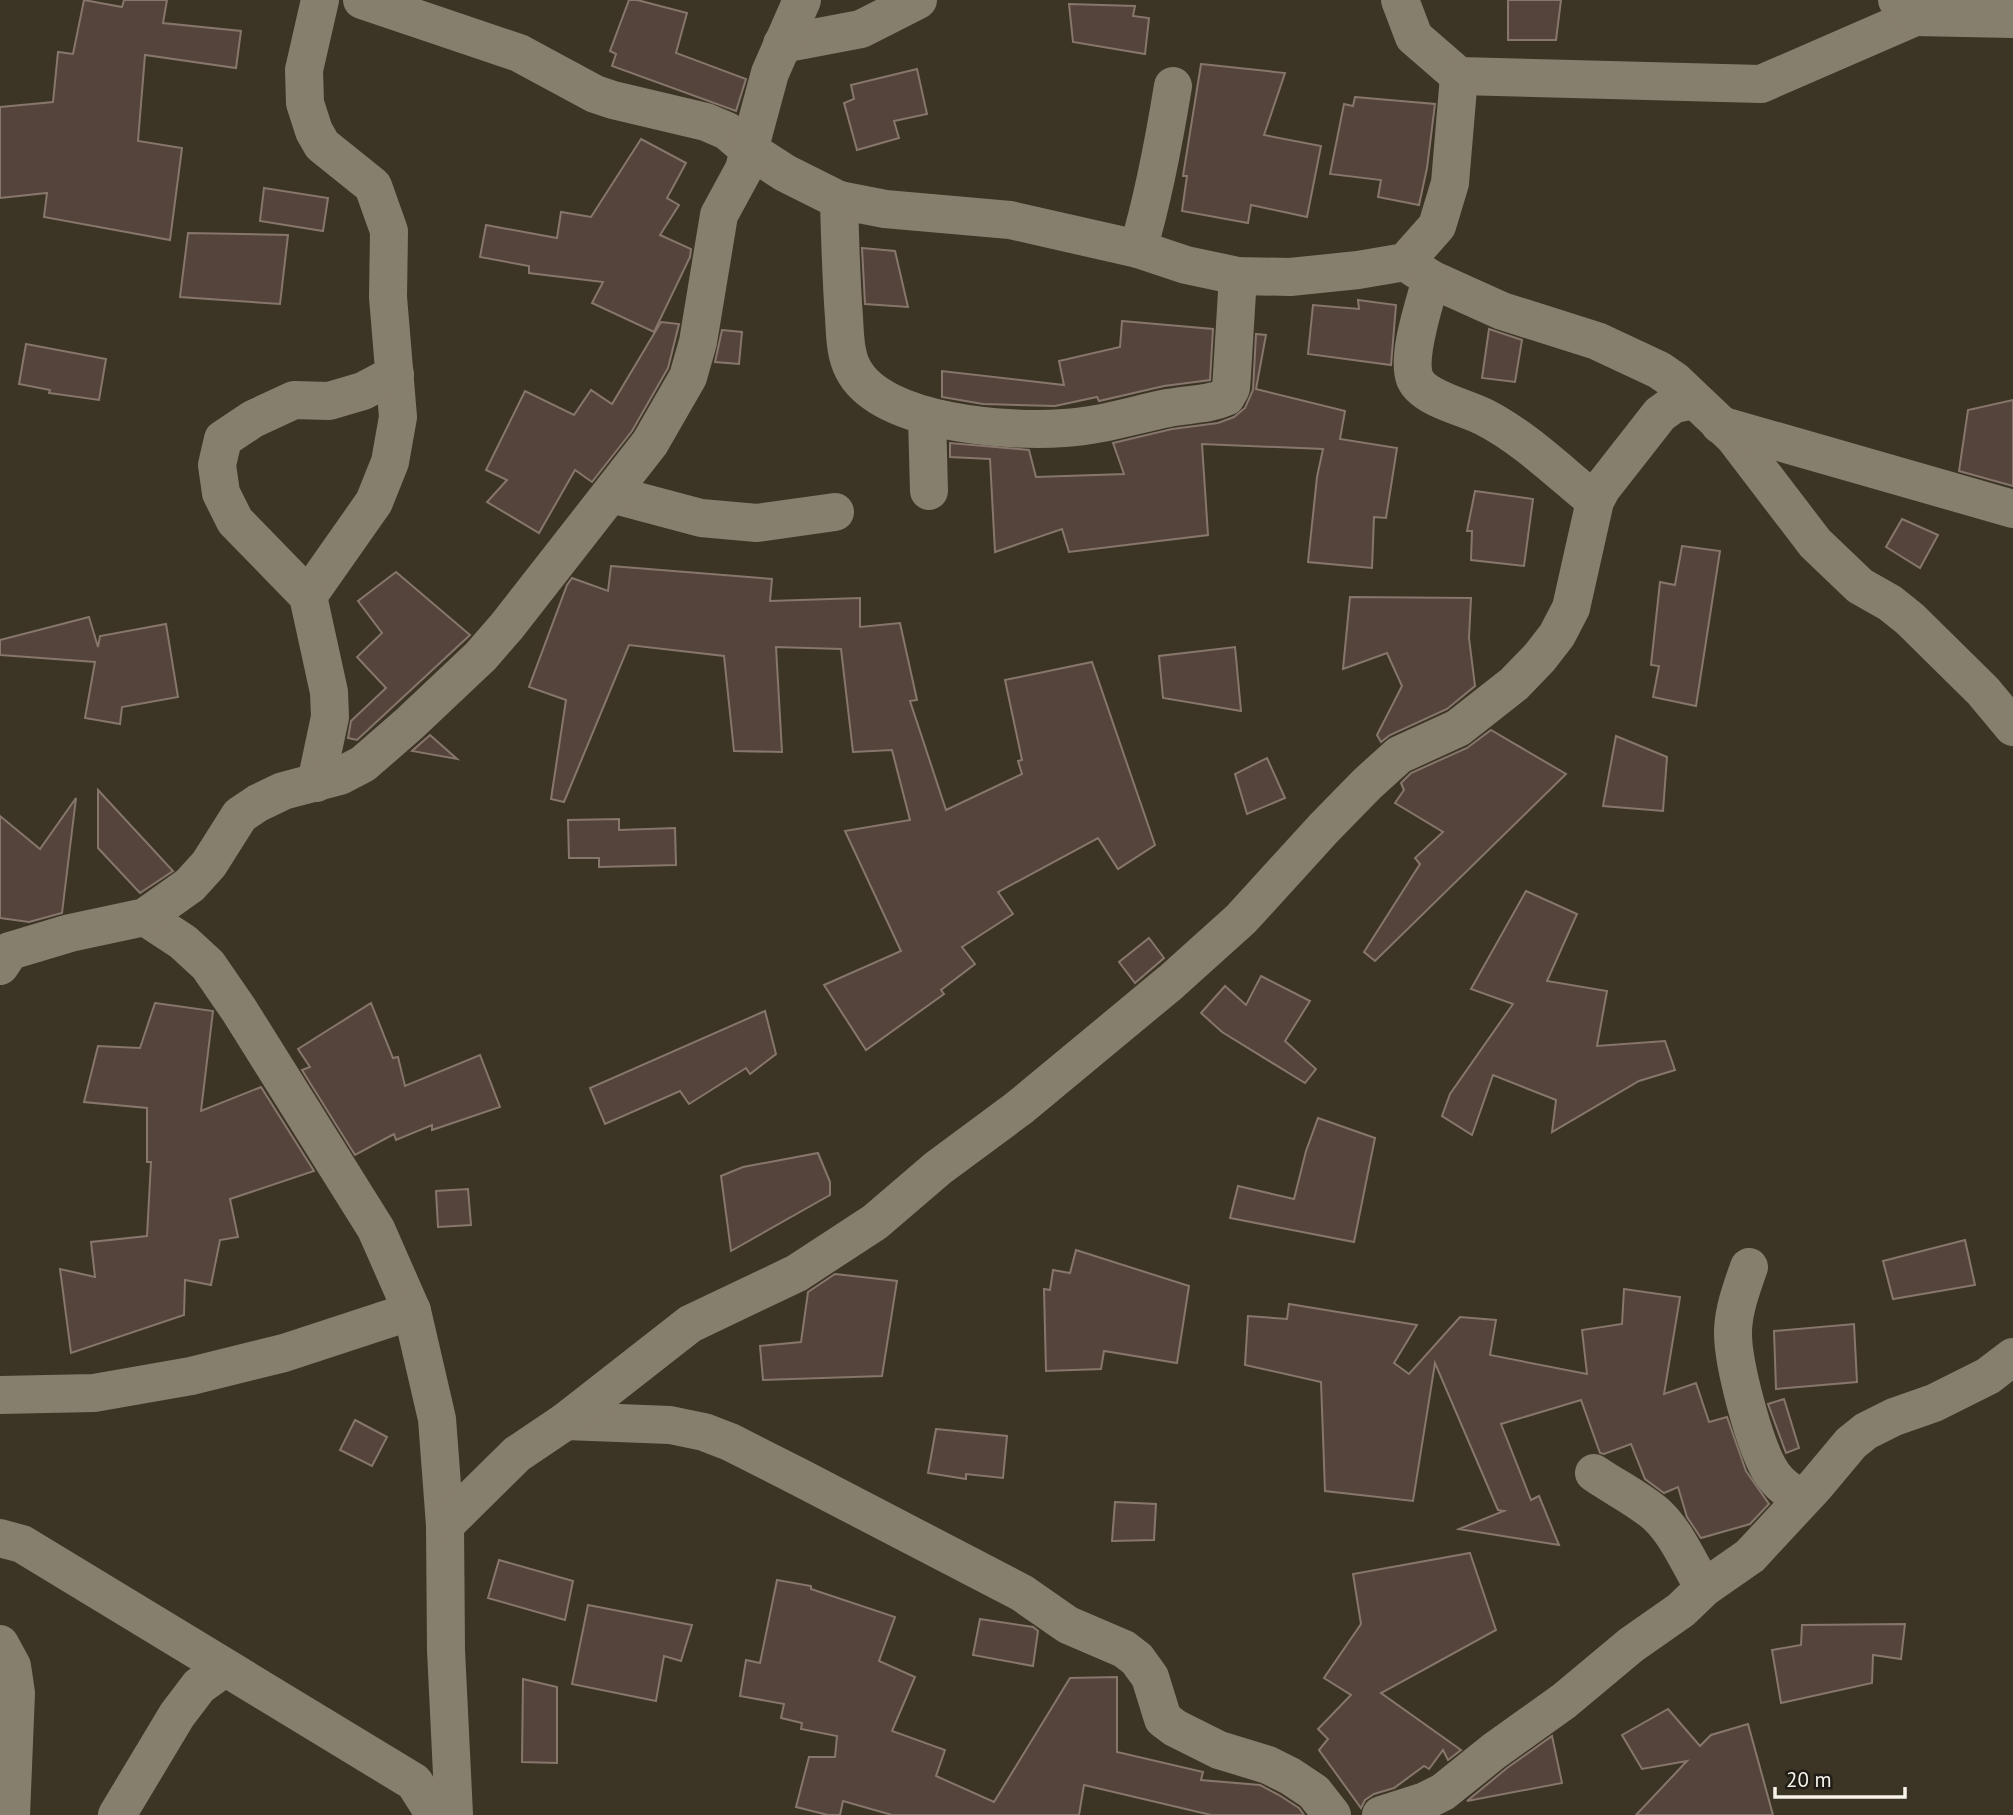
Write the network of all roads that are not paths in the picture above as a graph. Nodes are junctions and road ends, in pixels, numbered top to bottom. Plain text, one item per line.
1 (320, 0) edge
2 (362, 0) edge
3 (802, 0) edge
4 (918, 0) edge
5 (1400, 0) edge
6 (1906, 8) edge
7 (2013, 19) edge
8 (782, 44) junction
9 (1459, 76) junction
10 (1172, 86) dead end
11 (748, 149) junction
12 (839, 200) junction
13 (1138, 249) junction
14 (1418, 271) junction
15 (1238, 276) junction
16 (395, 374) junction
17 (1707, 412) junction
18 (927, 417) junction
19 (929, 491) dead end
20 (611, 494) junction
21 (1595, 500) junction
22 (2013, 509) edge
23 (835, 512) dead end
24 (308, 596) junction
25 (2013, 727) edge
26 (316, 783) junction
27 (145, 917) junction
28 (3, 955) edge
29 (1749, 1266) dead end
30 (412, 1311) junction
31 (2013, 1357) edge
32 (0, 1395) edge
33 (566, 1421) junction
34 (1594, 1473) dead end
35 (1803, 1498) junction
36 (445, 1525) junction
37 (0, 1538) edge
38 (1704, 1588) junction
39 (0, 1644) edge
40 (224, 1668) junction
41 (11, 1815) edge
42 (117, 1815) edge
43 (435, 1815) edge
44 (454, 1815) edge
45 (1332, 1815) edge
46 (1381, 1815) edge

1 - 16 street
2 - 11 street
3 - 8 street
4 - 8 street
5 - 9 street
6 - 7 street
6 - 9 street
8 - 11 street
9 - 14 street
10 - 13 street
11 - 12 street
11 - 20 street
12 - 13 street
12 - 18 street
13 - 15 street
14 - 15 street
14 - 17 street
14 - 21 street
15 - 18 street
16 - 24 street
16 - 24 street
17 - 21 street
17 - 22 street
17 - 25 street
18 - 19 street
20 - 23 street
20 - 26 street
21 - 33 street
24 - 26 street
26 - 27 street
27 - 28 street
27 - 30 street
29 - 35 street
30 - 32 street
30 - 36 street
31 - 35 street
33 - 36 street
33 - 45 street
34 - 38 street
35 - 38 street
36 - 44 street
37 - 40 street
38 - 46 street
39 - 41 street
40 - 42 street
40 - 43 street

